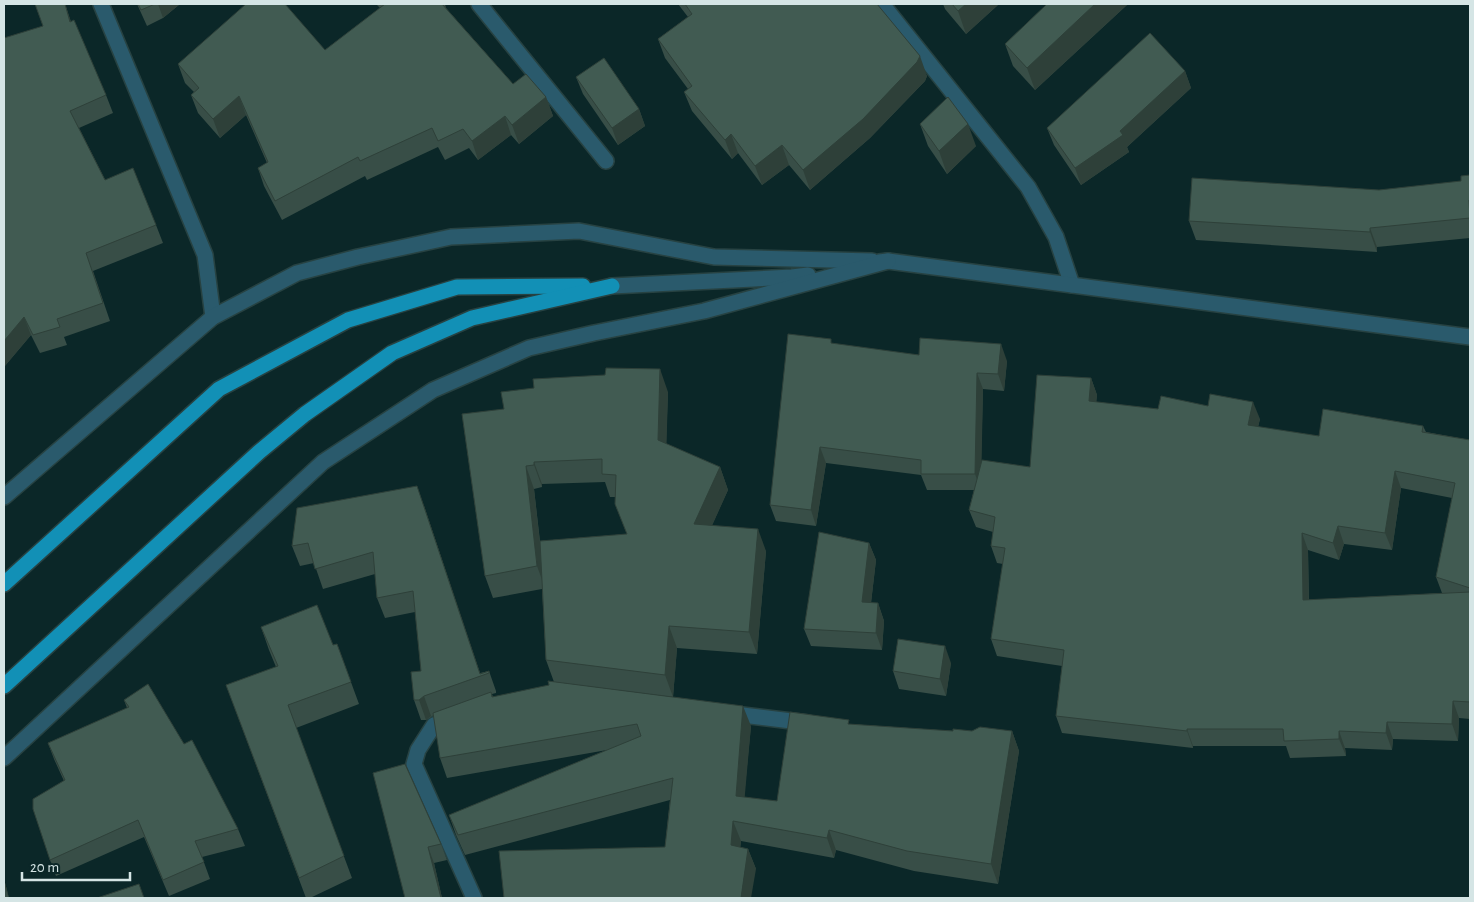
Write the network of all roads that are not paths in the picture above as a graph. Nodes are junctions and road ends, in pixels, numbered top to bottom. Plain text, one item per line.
1 (101, 4) edge
2 (480, 4) edge
3 (882, 4) edge
4 (606, 161) dead end
5 (888, 261) junction
6 (1072, 285) junction
7 (612, 286) junction
8 (213, 317) junction
9 (1470, 337) edge
10 (4, 497) edge
11 (4, 584) edge
12 (4, 686) edge
13 (711, 711) edge
14 (471, 712) edge
15 (827, 725) edge
16 (4, 758) edge
17 (474, 898) edge

1 - 8 street
2 - 4 street
3 - 6 street
5 - 6 street
5 - 7 street
5 - 8 street
5 - 16 street
6 - 9 street
7 - 11 main road
7 - 12 main road
8 - 10 street
13 - 15 street
14 - 17 street

